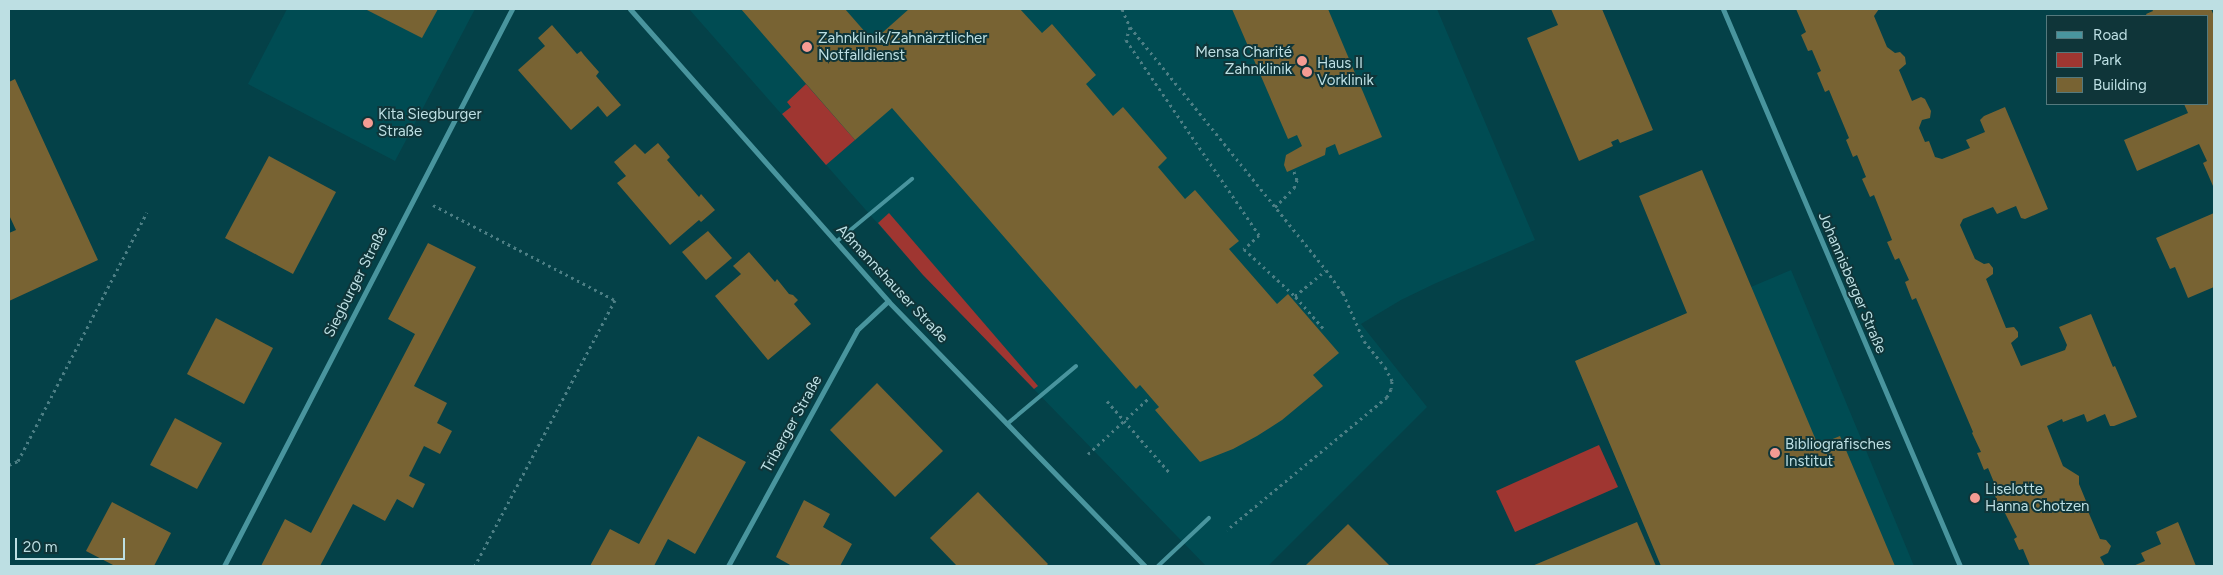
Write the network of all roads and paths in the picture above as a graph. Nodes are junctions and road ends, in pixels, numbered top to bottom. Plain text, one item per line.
1 (512, 9) edge
2 (630, 9) edge
3 (1122, 9) edge
4 (1723, 9) edge
5 (1130, 27) junction
6 (1293, 169) dead end
7 (912, 179) dead end
8 (415, 196) junction
9 (1275, 207) junction
10 (147, 212) dead end
11 (836, 242) junction
12 (1326, 270) junction
13 (1295, 296) junction
14 (888, 302) junction
15 (1323, 328) dead end
16 (1076, 366) dead end
17 (1150, 397) dead end
18 (1107, 401) dead end
19 (1124, 421) junction
20 (1007, 424) junction
21 (1088, 454) dead end
22 (9, 465) edge
23 (1169, 472) dead end
24 (1209, 518) dead end
25 (1223, 534) dead end
26 (224, 566) edge
27 (475, 566) edge
28 (728, 566) edge
29 (1145, 566) edge
30 (1158, 566) edge
31 (1960, 566) edge

1 - 8 street, Siegburger Straße
2 - 11 street, Aßmannshauser Straße
3 - 5 path
4 - 31 street, Johannisberger Straße
5 - 9 path
5 - 13 path
6 - 9 path
7 - 11 lane
8 - 26 street, Siegburger Straße
8 - 27 path
9 - 12 path
10 - 22 path
11 - 14 street, Aßmannshauser Straße
12 - 13 path
12 - 25 path
13 - 15 path
14 - 20 street, Aßmannshauser Straße
14 - 28 street, Triberger Straße
16 - 20 lane
17 - 19 path
18 - 19 path
19 - 21 path
19 - 23 path
20 - 29 street, Aßmannshauser Straße
24 - 30 lane

